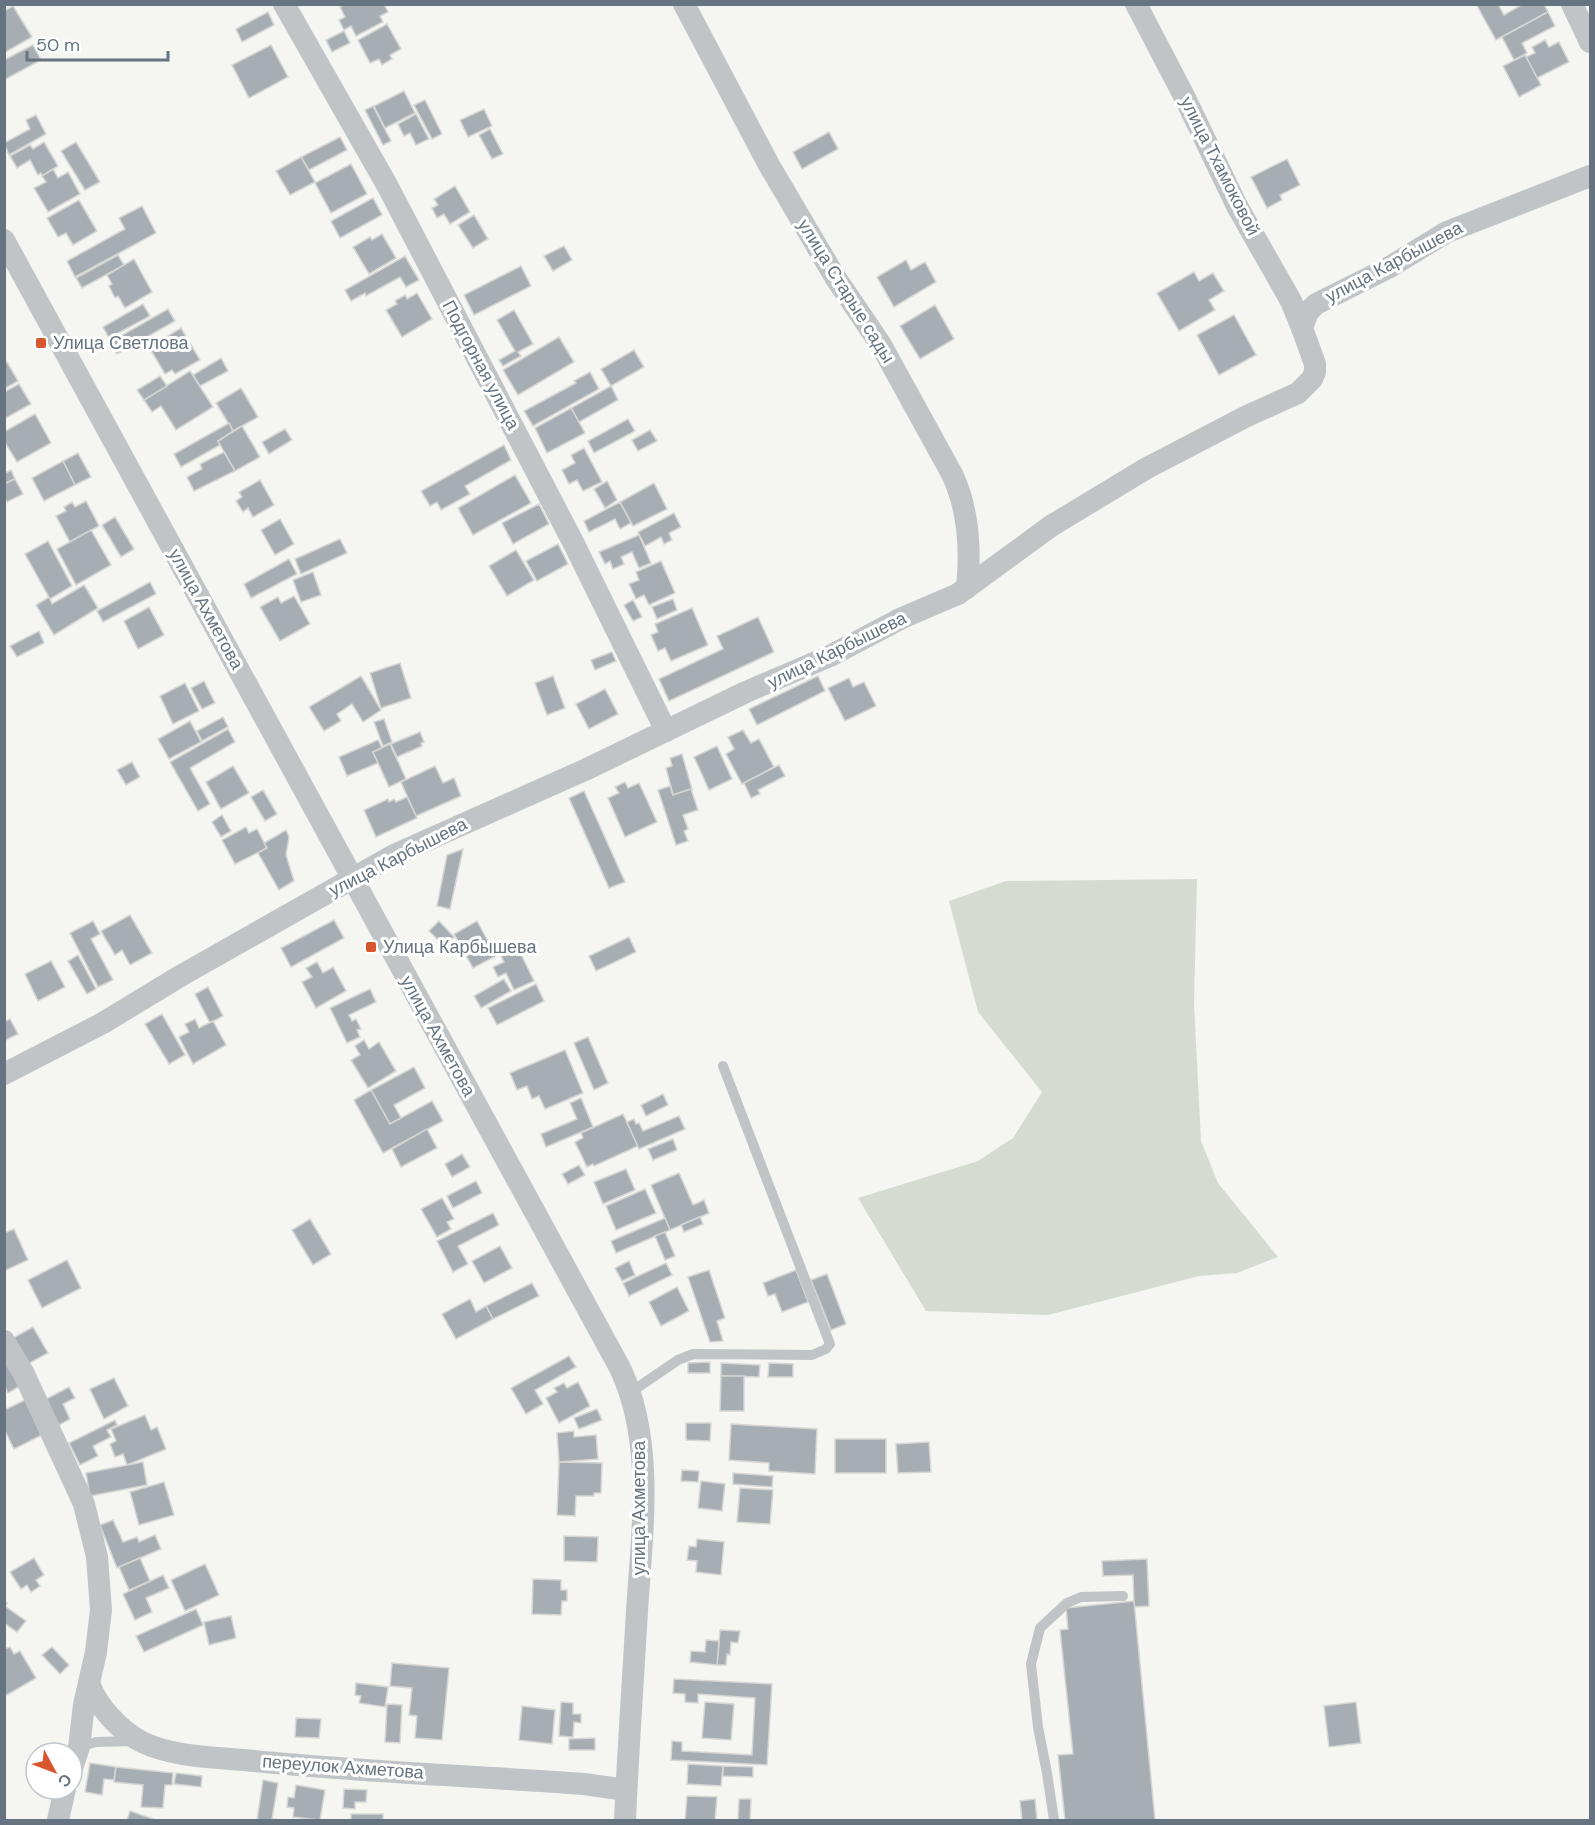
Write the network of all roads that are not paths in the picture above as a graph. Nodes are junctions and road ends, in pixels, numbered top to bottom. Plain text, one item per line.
1 (284, 4) edge
2 (684, 4) edge
3 (1136, 4) edge
4 (1572, 4) edge
5 (1590, 42) edge
6 (1590, 176) edge
7 (4, 240) edge
8 (12, 272) edge
9 (1302, 328) junction
10 (967, 588) junction
11 (666, 731) junction
12 (352, 879) junction
13 (723, 1066) dead end
14 (4, 1074) edge
15 (4, 1341) edge
16 (631, 1392) junction
17 (1123, 1596) dead end
18 (89, 1683) junction
19 (78, 1741) edge
20 (141, 1741) junction
21 (84, 1752) edge
22 (626, 1790) junction
23 (62, 1801) edge
24 (58, 1821) edge
25 (625, 1821) edge
26 (1053, 1821) edge

1 - 11 street, Подгорная улица
2 - 10 street, улица Старые сады
3 - 9 street, улица Тхамоковой
4 - 5 street
6 - 9 street, улица Карбышева
7 - 8 street, улица Ахметова
8 - 12 street, улица Ахметова
9 - 10 street, улица Карбышева
10 - 11 street, улица Карбышева
11 - 12 street, улица Карбышева
12 - 14 street, улица Карбышева
12 - 16 street, улица Ахметова
13 - 16 lane
15 - 18 street
16 - 22 street, улица Ахметова
17 - 26 lane
18 - 19 street
18 - 20 street, переулок Ахметова
20 - 21 lane
20 - 22 street, переулок Ахметова
22 - 25 street, улица Ахметова
23 - 24 street

